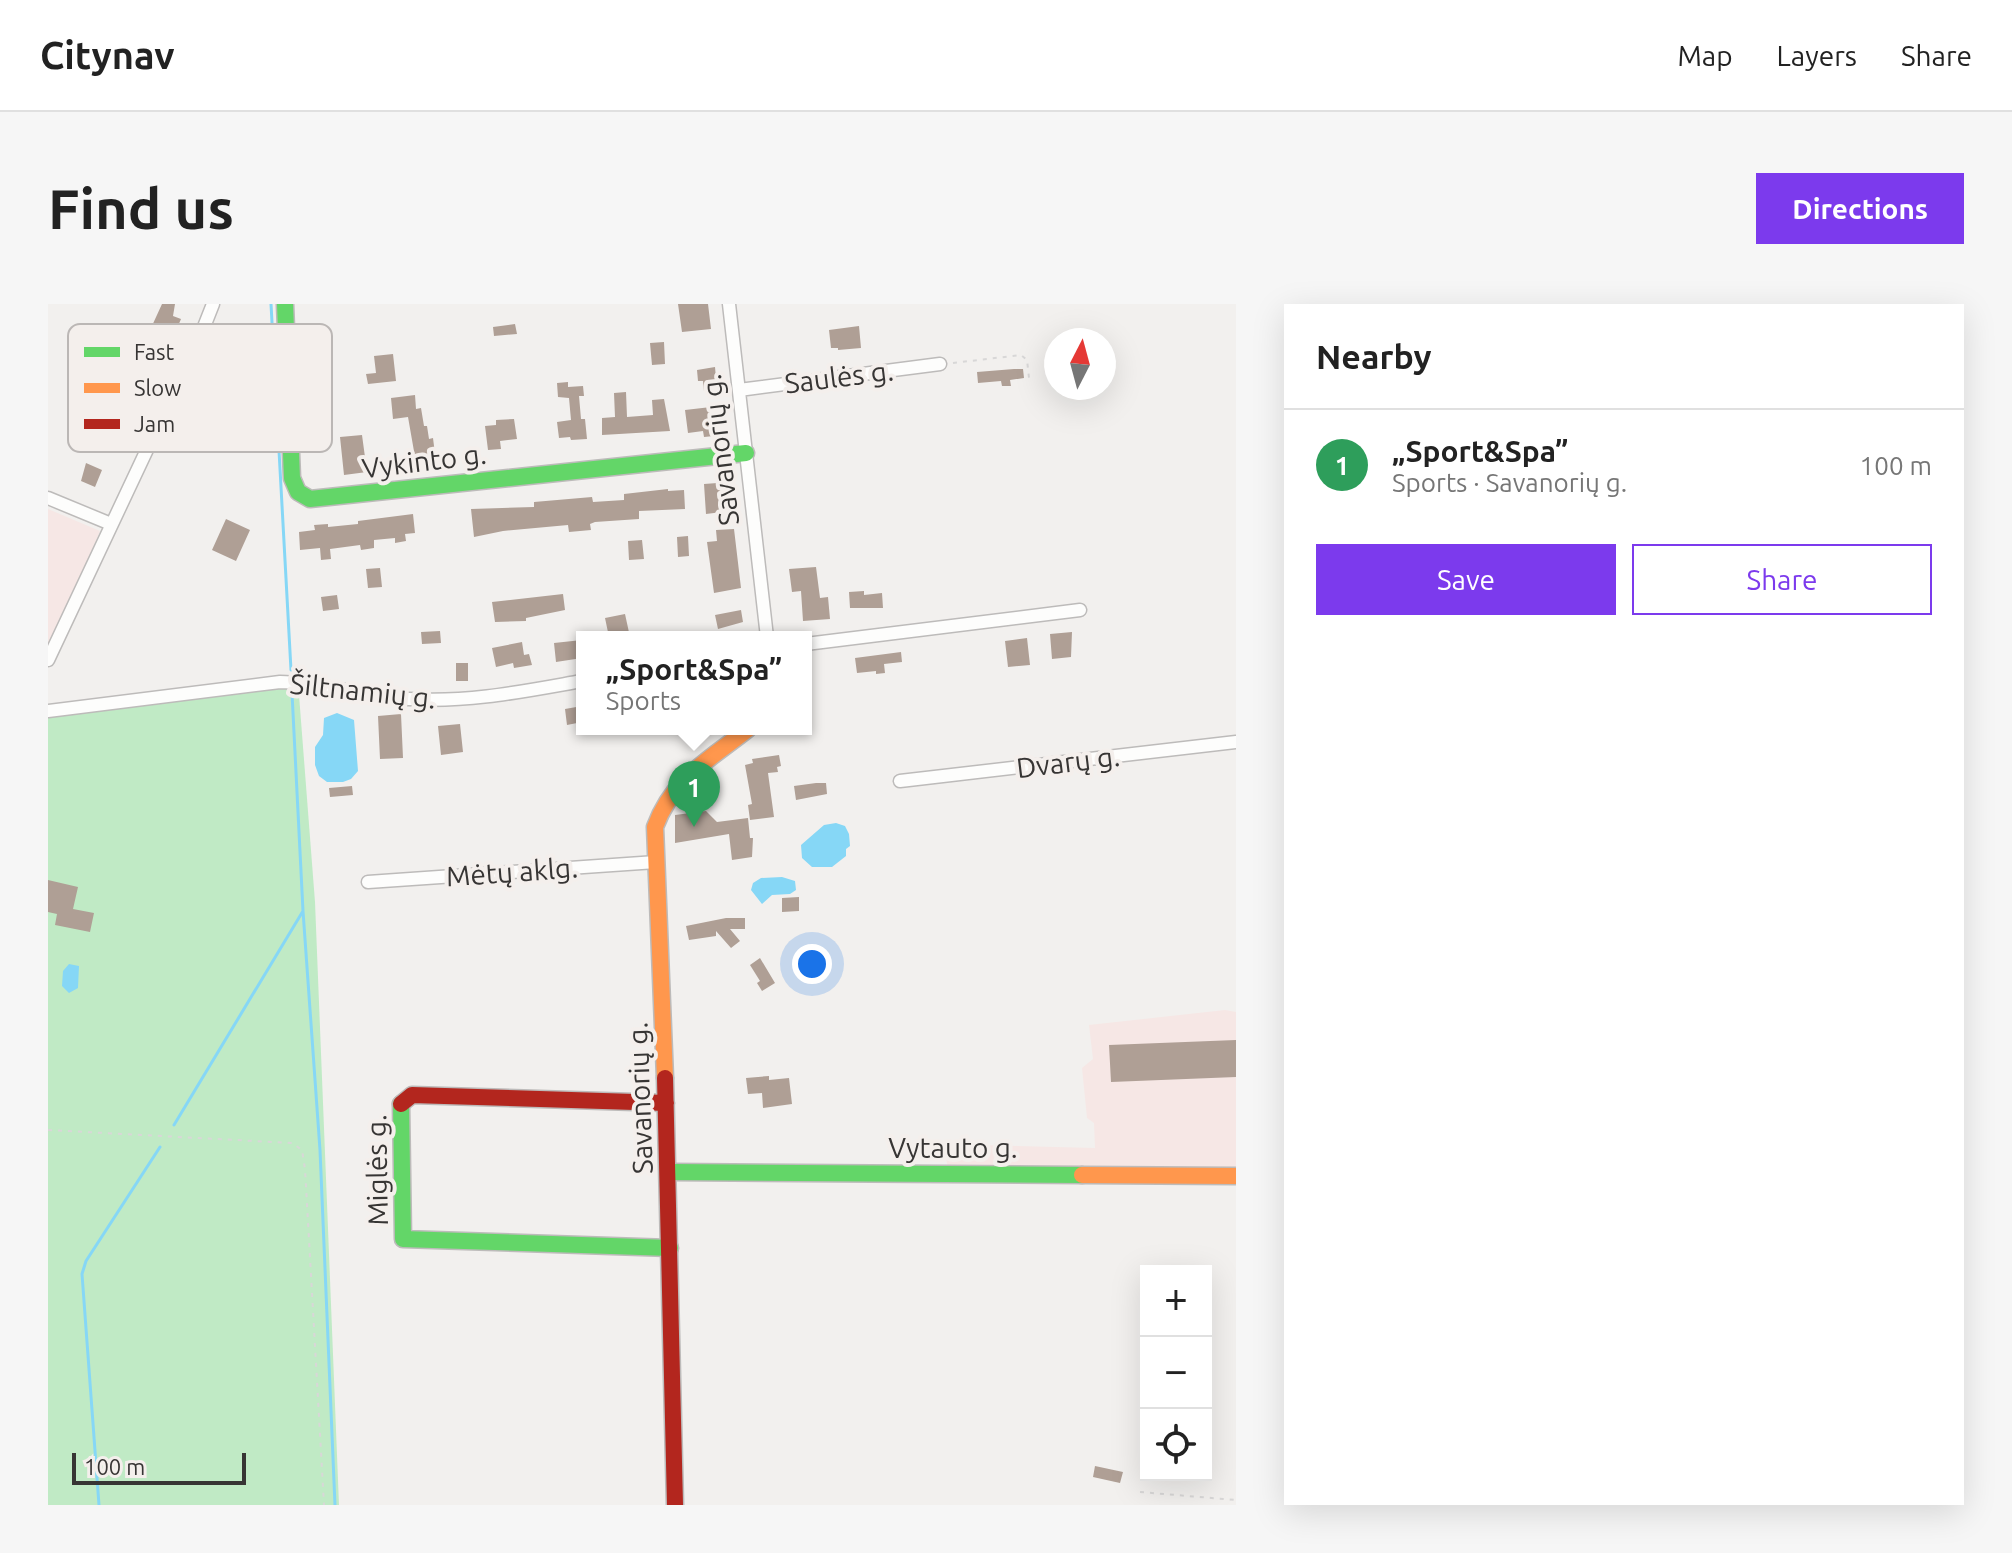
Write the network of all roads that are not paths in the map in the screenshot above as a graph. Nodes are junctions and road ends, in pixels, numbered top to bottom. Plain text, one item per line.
1 (213, 304) edge
2 (285, 304) edge
3 (729, 304) edge
4 (205, 324) edge
5 (286, 324) edge
6 (940, 364) road end
7 (739, 390) junction
8 (145, 452) edge
9 (291, 452) edge
10 (746, 453) junction
11 (48, 498) edge
12 (111, 524) junction
13 (1080, 610) dead end
14 (766, 631) edge
15 (812, 643) edge
16 (48, 660) edge
17 (576, 682) edge
18 (48, 711) edge
19 (740, 735) edge
20 (1236, 742) edge
21 (900, 781) dead end
22 (656, 862) junction
23 (368, 882) dead end
24 (666, 1103) junction
25 (669, 1172) junction
26 (1236, 1176) edge
27 (670, 1248) junction
28 (675, 1505) edge

1 - 4 street
2 - 5 street, Vykinto g.
3 - 7 street, Savanorių g.
6 - 7 street, Saulės g.
7 - 10 street, Savanorių g.
8 - 12 street
9 - 10 street, Vykinto g.
10 - 14 street, Savanorių g.
11 - 12 street
12 - 16 street
13 - 15 street
17 - 18 street, Šiltnamių g.
19 - 22 street, Savanorių g.
20 - 21 street, Dvarų g.
22 - 23 street, Mėtų aklg.
22 - 24 street, Savanorių g.
24 - 25 street, Savanorių g.
24 - 27 street, Miglės g.
25 - 26 street, Vytauto g.
25 - 27 street, Savanorių g.
27 - 28 street, Savanorių g.

